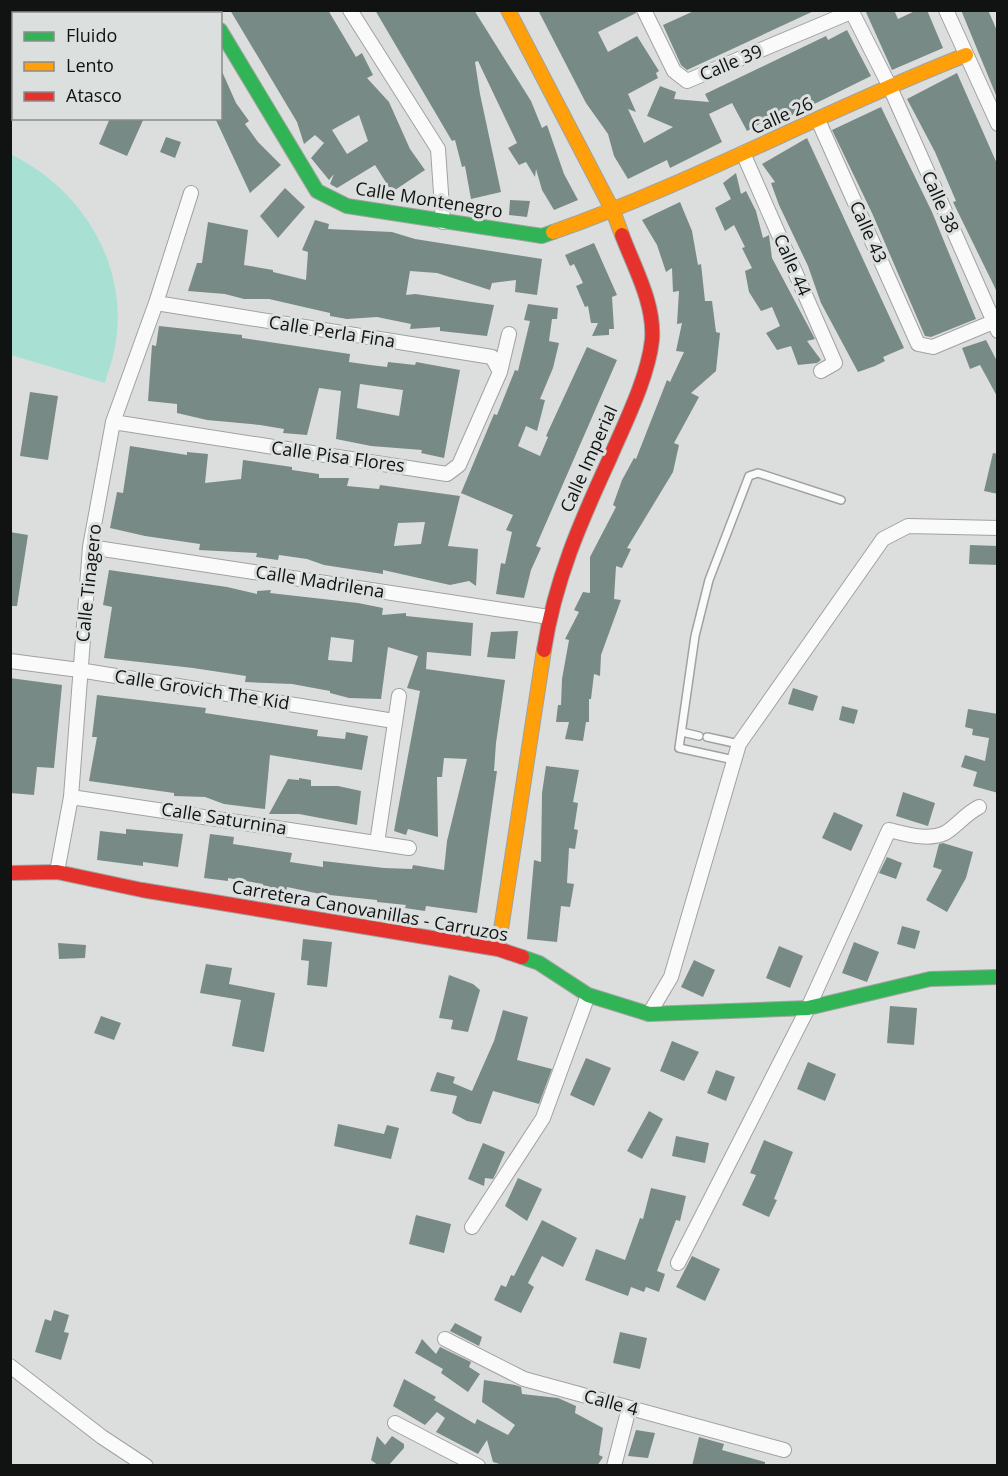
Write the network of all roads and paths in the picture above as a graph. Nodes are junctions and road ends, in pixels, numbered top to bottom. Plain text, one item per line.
1 (350, 10) edge
2 (508, 10) edge
3 (946, 10) edge
4 (851, 11) edge
5 (650, 12) edge
6 (222, 33) edge
7 (966, 55) junction
8 (889, 85) junction
9 (818, 120) junction
10 (998, 124) edge
11 (742, 153) junction
12 (191, 194) dead end
13 (613, 211) junction
14 (443, 222) junction
15 (156, 303) junction
16 (995, 326) edge
17 (509, 334) dead end
18 (918, 344) joint
19 (821, 371) dead end
20 (500, 372) junction
21 (113, 422) junction
22 (841, 500) dead end
23 (998, 528) edge
24 (90, 547) junction
25 (549, 617) junction
26 (10, 662) edge
27 (80, 670) junction
28 (399, 696) dead end
29 (394, 722) junction
30 (682, 732) junction
31 (739, 744) junction
32 (734, 760) junction
33 (71, 797) junction
34 (979, 807) dead end
35 (377, 843) junction
36 (409, 848) dead end
37 (57, 872) junction
38 (10, 873) edge
39 (498, 949) junction
40 (998, 977) edge
41 (588, 995) junction
42 (808, 1008) junction
43 (649, 1014) junction
44 (472, 1227) dead end
45 (678, 1263) dead end
46 (445, 1339) dead end
47 (10, 1366) edge
48 (628, 1408) junction
49 (395, 1423) dead end
50 (784, 1450) dead end
51 (146, 1466) edge
52 (478, 1466) edge
53 (614, 1466) edge

1 - 14 street
2 - 13 street, Calle Imperial
3 - 7 street
4 - 5 street, Calle 39
4 - 8 street, Calle 38
6 - 14 street, Calle Montenegro
7 - 8 street, Calle 26
7 - 10 street
8 - 9 street, Calle 26
8 - 16 street, Calle 38
9 - 11 street, Calle 26
9 - 18 street, Calle 43
11 - 13 street, Calle 26
11 - 19 street, Calle 44
12 - 15 street, Calle Tinagero
13 - 14 street, Calle Montenegro
13 - 25 street, Calle Imperial
15 - 20 street, Calle Perla Fina
15 - 21 street, Calle Tinagero
16 - 18 street, Calle 38
17 - 20 street, Calle Pisa Flores
20 - 21 street, Calle Pisa Flores
21 - 24 street, Calle Tinagero
22 - 30 lane
23 - 31 street
24 - 25 street, Calle Madrilena
24 - 27 street, Calle Tinagero
25 - 39 street, Calle Imperial
26 - 27 street, Calle Grovich The Kid
27 - 29 street, Calle Grovich The Kid
27 - 33 street, Calle Tinagero
28 - 29 street
29 - 35 street
30 - 31 lane
30 - 32 lane
31 - 32 street
32 - 43 street
33 - 35 street, Calle Saturnina
33 - 37 street, Calle Tinagero
34 - 42 street
35 - 36 street, Calle Saturnina
37 - 38 street, Carretera Canovanillas - Carruzos
37 - 39 street, Carretera Canovanillas - Carruzos
39 - 41 street, Carretera Canovanillas - Carruzos
40 - 42 street, Carretera Canovanillas - Carruzos
41 - 43 street, Carretera Canovanillas - Carruzos
41 - 44 street
42 - 43 street, Carretera Canovanillas - Carruzos
42 - 45 street
46 - 48 street, Calle 4
47 - 51 street
48 - 50 street, Calle 4
48 - 53 street
49 - 52 street

